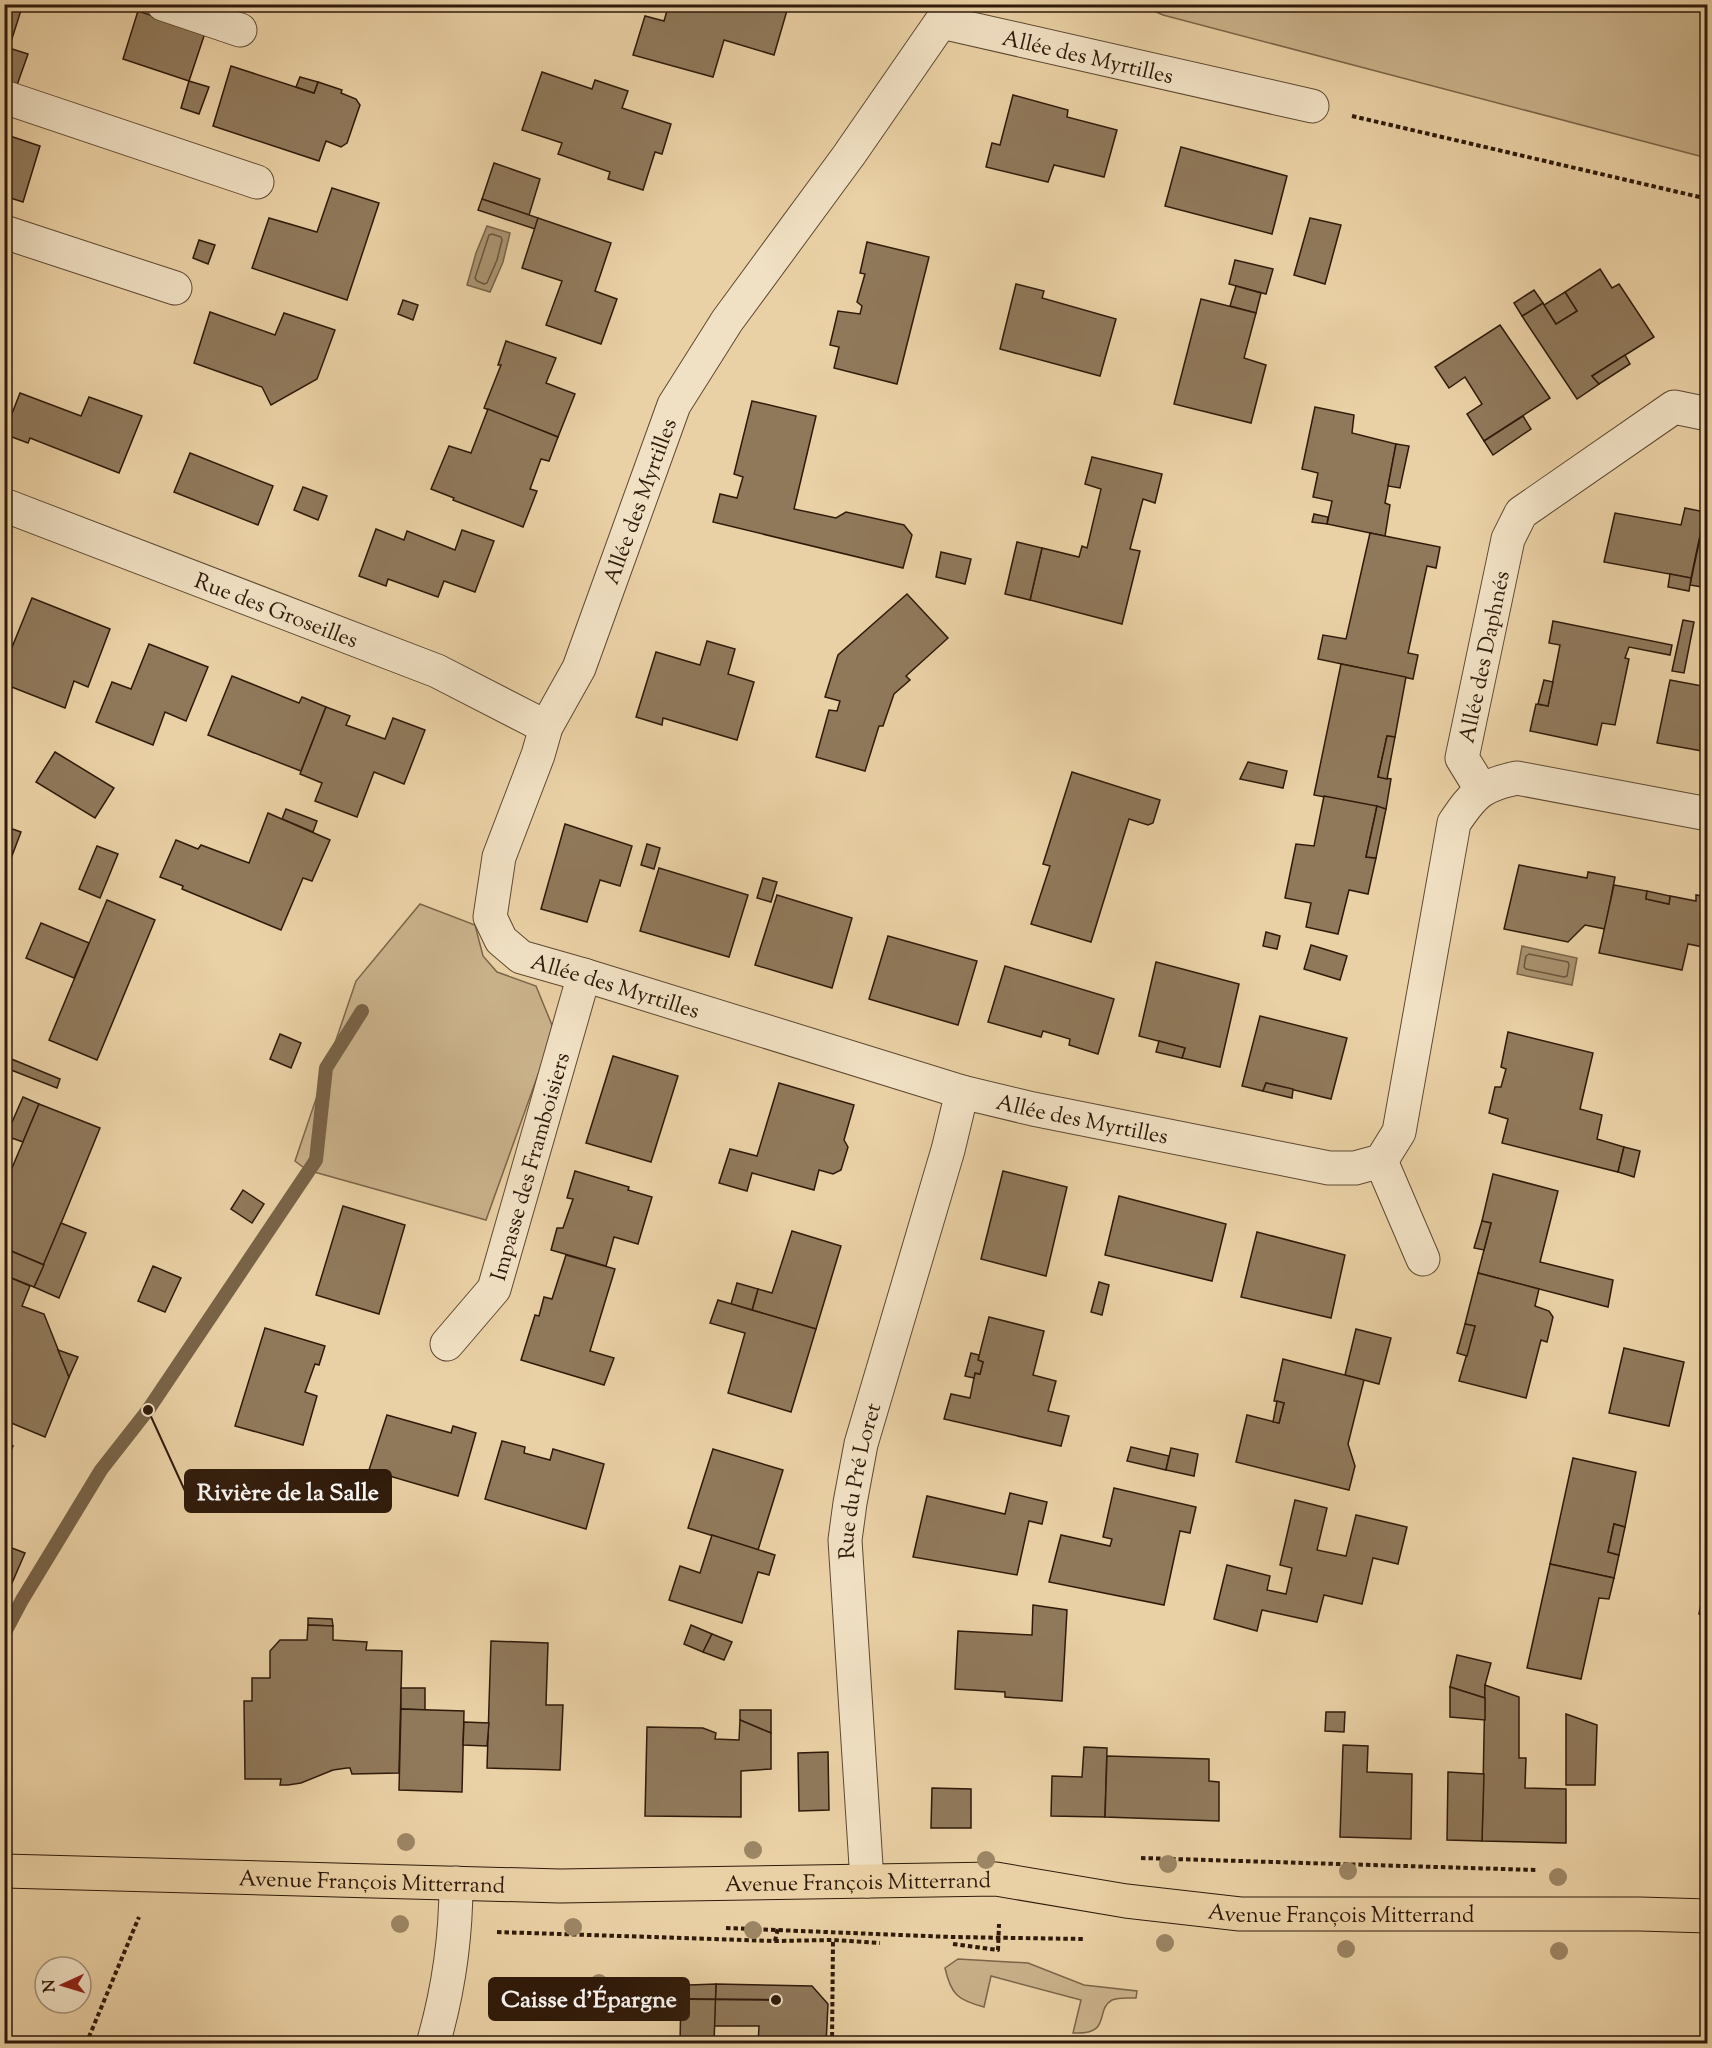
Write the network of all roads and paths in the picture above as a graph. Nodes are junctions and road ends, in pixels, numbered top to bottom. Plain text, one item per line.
1 (163, 4) edge
2 (240, 30) dead end
3 (4, 97) edge
4 (1311, 106) joint
5 (257, 182) dead end
6 (1707, 199) edge
7 (4, 232) edge
8 (175, 288) dead end
9 (1707, 414) edge
10 (4, 505) edge
11 (546, 727) junction
12 (1481, 789) junction
13 (1707, 814) edge
14 (584, 975) junction
15 (962, 1092) junction
16 (1381, 1161) junction
17 (1423, 1259) dead end
18 (447, 1344) dead end
19 (1140, 1858) dead end
20 (4, 1870) edge
21 (1542, 1870) dead end
22 (158, 1874) junction
23 (867, 1881) junction
24 (456, 1883) junction
25 (1707, 1916) edge
26 (779, 1924) dead end
27 (999, 1924) dead end
28 (718, 1927) dead end
29 (778, 1930) junction
30 (497, 1931) dead end
31 (998, 1937) junction
32 (1092, 1939) dead end
33 (832, 1940) junction
34 (775, 1941) junction
35 (880, 1943) dead end
36 (953, 1944) dead end
37 (86, 2043) edge
38 (433, 2043) edge
39 (832, 2043) edge

1 - 2 street
3 - 5 street
4 - 6 path
4 - 11 street, Allée des Myrtilles
7 - 8 street
9 - 12 street, Allée des Daphnés
10 - 11 street, Rue des Groseilles
11 - 14 street, Allée des Myrtilles
12 - 13 street
12 - 16 street
14 - 15 street, Allée des Myrtilles
14 - 18 street, Impasse des Framboisiers
15 - 16 street, Allée des Myrtilles
15 - 23 street, Rue du Pré Loret
16 - 17 street
19 - 21 path
20 - 22 main road, Avenue François Mitterrand
22 - 24 main road, Avenue François Mitterrand
22 - 37 path
23 - 24 main road, Avenue François Mitterrand
23 - 25 main road, Avenue François Mitterrand
24 - 38 street
26 - 29 path
27 - 31 path
28 - 29 path
29 - 31 path
29 - 34 path
30 - 34 path
31 - 32 path
31 - 36 path
33 - 34 path
33 - 35 path
33 - 39 path

